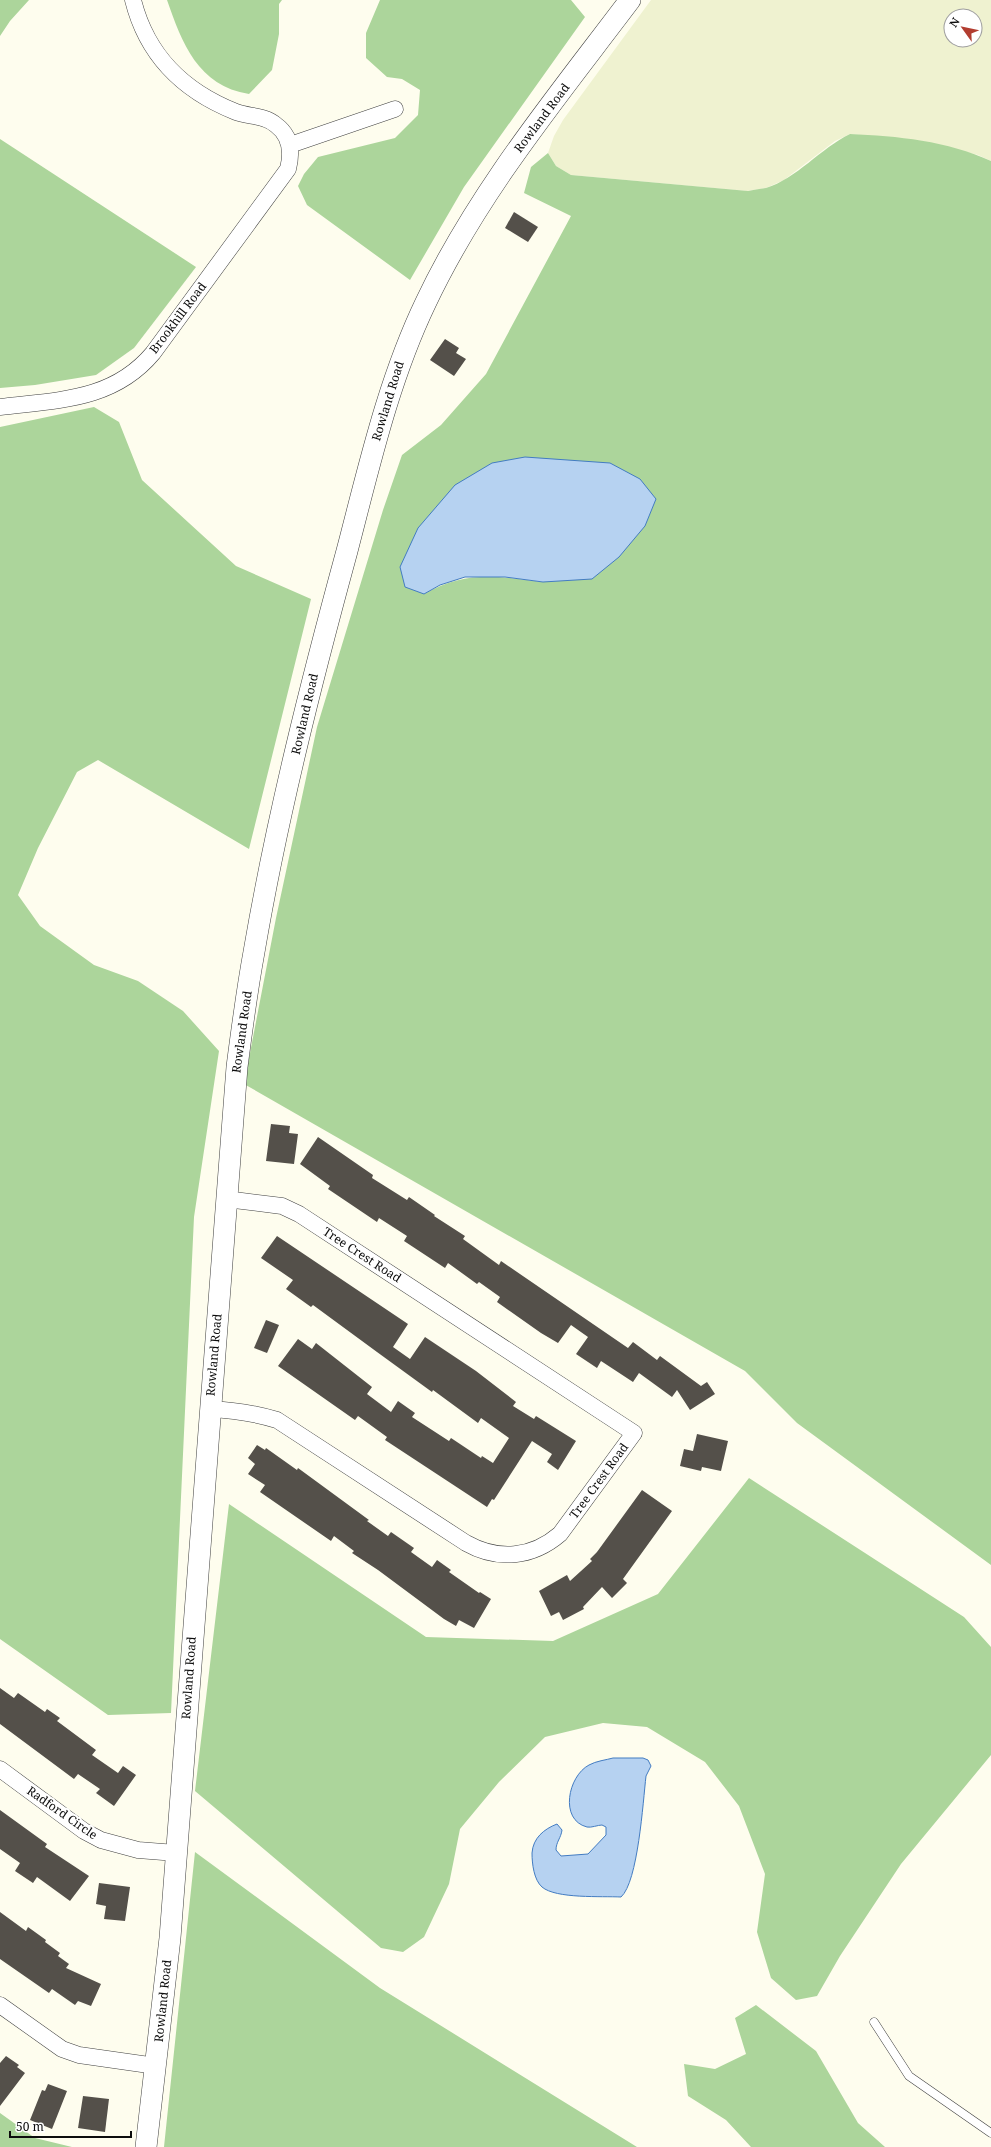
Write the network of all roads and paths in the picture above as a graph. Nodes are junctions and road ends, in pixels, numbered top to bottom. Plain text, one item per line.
1 (133, 0) edge
2 (630, 0) edge
3 (395, 109) dead end
4 (290, 145) junction
5 (0, 407) edge
6 (226, 1199) junction
7 (209, 1409) junction
8 (0, 1768) edge
9 (176, 1853) junction
10 (0, 2005) edge
11 (874, 2022) dead end
12 (156, 2066) junction
13 (991, 2133) edge
14 (146, 2147) edge

1 - 4 street
2 - 6 street, Rowland Road
3 - 4 street
4 - 5 street, Brookhill Road
6 - 7 street, Rowland Road
6 - 7 street, Tree Crest Road
7 - 9 street, Rowland Road
8 - 9 street, Radford Circle
9 - 12 street, Rowland Road
10 - 12 street
11 - 13 lane
12 - 14 street, Rowland Road

